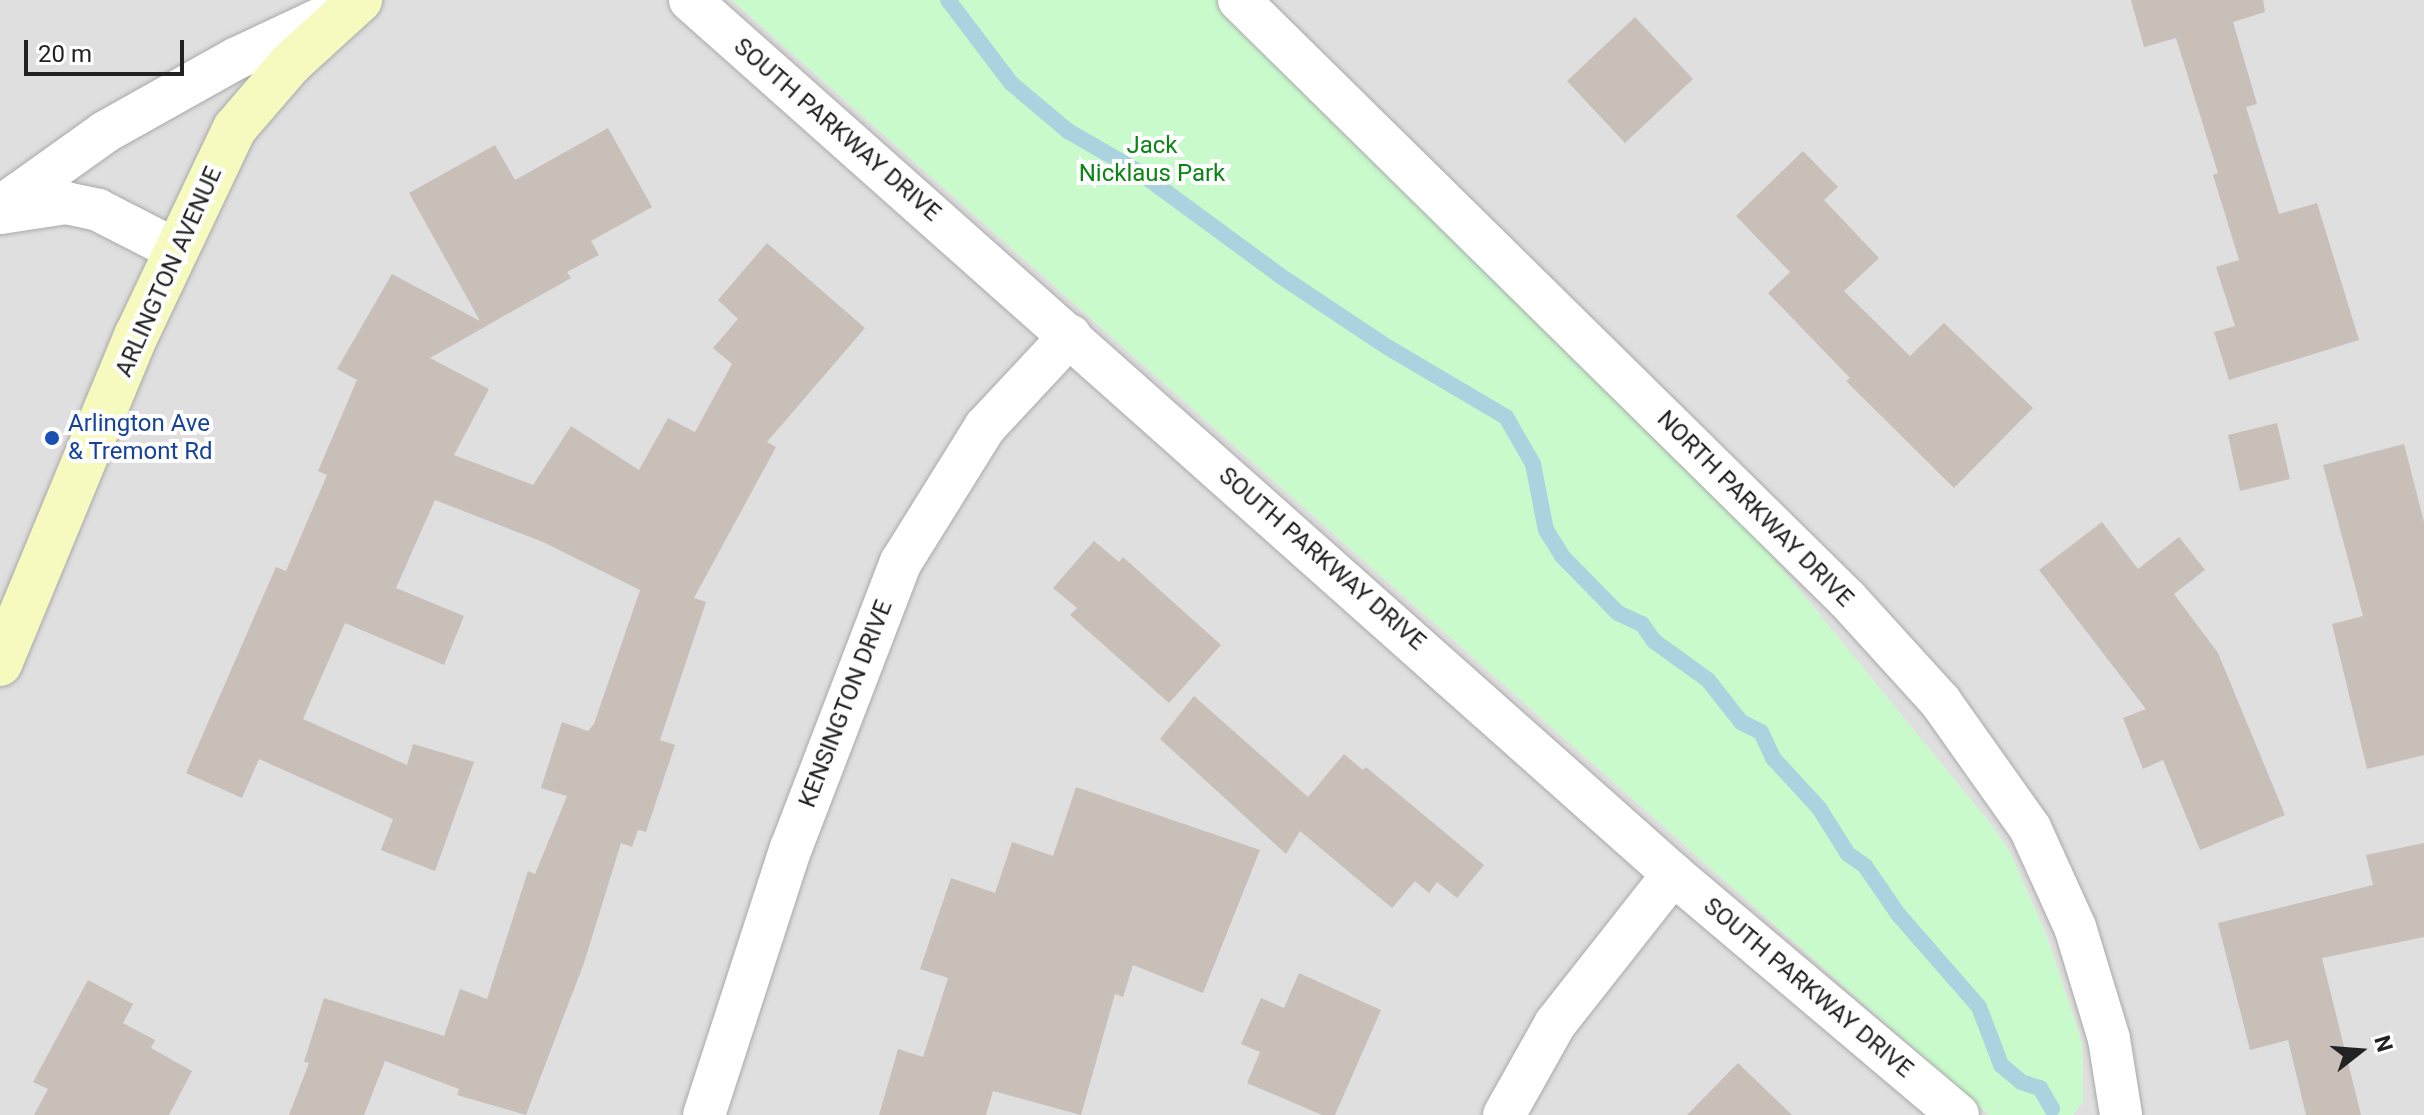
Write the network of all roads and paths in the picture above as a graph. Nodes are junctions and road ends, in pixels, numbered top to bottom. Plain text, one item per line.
1 (690, 0) edge
2 (1239, 0) edge
3 (357, 2) edge
4 (0, 207) edge
5 (0, 214) edge
6 (176, 250) junction
7 (1070, 336) junction
8 (0, 664) edge
9 (1673, 874) junction
10 (704, 1115) edge
11 (1504, 1115) edge
12 (1958, 1115) edge
13 (2121, 1115) edge

1 - 7 street, SOUTH PARKWAY DRIVE
2 - 13 street, NORTH PARKWAY DRIVE
3 - 4 street
3 - 6 street, ARLINGTON AVENUE
5 - 6 street
6 - 8 street, ARLINGTON AVENUE
7 - 9 street, SOUTH PARKWAY DRIVE
7 - 10 street, KENSINGTON DRIVE
9 - 11 street
9 - 12 street, SOUTH PARKWAY DRIVE

